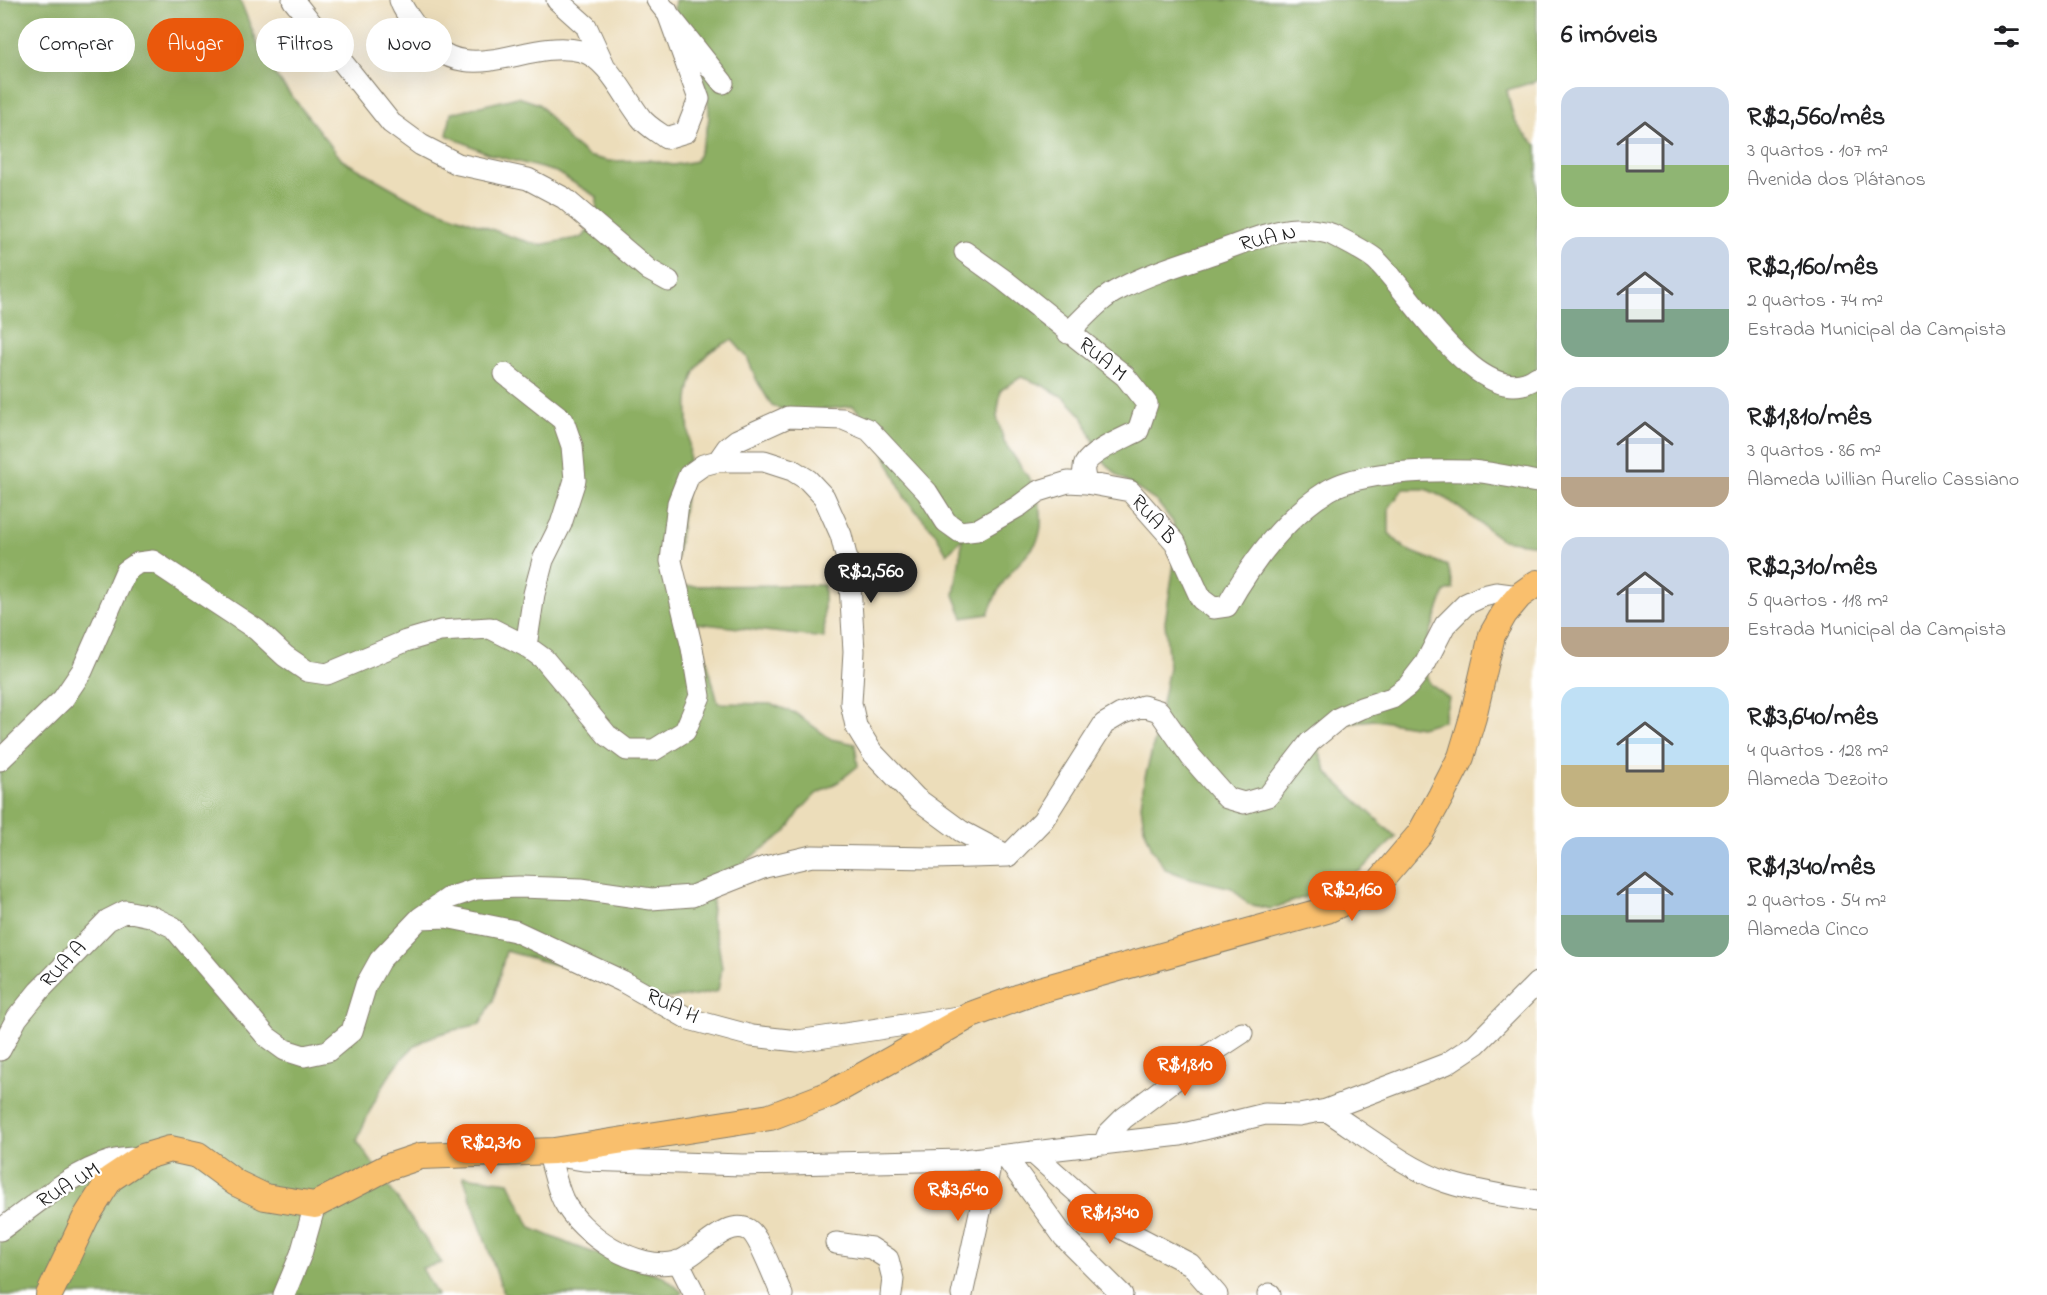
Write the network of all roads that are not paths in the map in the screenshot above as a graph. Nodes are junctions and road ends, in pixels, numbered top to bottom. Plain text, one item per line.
1 (293, 0) edge
2 (400, 0) edge
3 (557, 0) edge
4 (662, 6) edge
5 (604, 65) junction
6 (723, 83) dead end
7 (965, 252) dead end
8 (669, 281) dead end
9 (1068, 333) junction
10 (505, 374) dead end
11 (1537, 377) edge
12 (718, 461) junction
13 (1537, 482) edge
14 (1086, 483) junction
15 (1528, 589) edge
16 (526, 646) junction
17 (0, 760) edge
18 (1008, 856) junction
19 (420, 918) junction
20 (1537, 983) edge
21 (971, 1015) junction
22 (1242, 1033) dead end
23 (0, 1050) edge
24 (1326, 1110) junction
25 (1104, 1144) junction
26 (551, 1151) junction
27 (1032, 1152) junction
28 (998, 1156) junction
29 (143, 1157) junction
30 (1537, 1201) edge
31 (315, 1205) junction
32 (0, 1230) edge
33 (836, 1242) dead end
34 (678, 1261) junction
35 (49, 1295) edge
36 (284, 1295) edge
37 (695, 1295) edge
38 (782, 1295) edge
39 (891, 1295) edge
40 (962, 1295) edge
41 (1122, 1295) edge
42 (1217, 1295) edge

1 - 8 street
2 - 5 street
3 - 5 street
4 - 5 street
4 - 6 street
7 - 9 street, RUA M
9 - 11 street, RUA N
9 - 14 street, RUA M
10 - 16 street
12 - 14 street, RUA B
12 - 16 street
12 - 18 street
13 - 14 street, RUA B
15 - 18 street
15 - 21 main road
16 - 17 street
18 - 19 street
19 - 21 street, RUA H
19 - 23 street, RUA A
20 - 24 street
21 - 26 main road
22 - 25 street
24 - 25 street
24 - 30 street
25 - 27 street
26 - 28 street
26 - 31 main road
26 - 34 street
27 - 28 street
27 - 42 street
28 - 40 street
28 - 41 street
29 - 31 main road
29 - 32 street, RUA UM
29 - 35 main road
31 - 36 street
33 - 39 street
34 - 37 street
34 - 38 street

